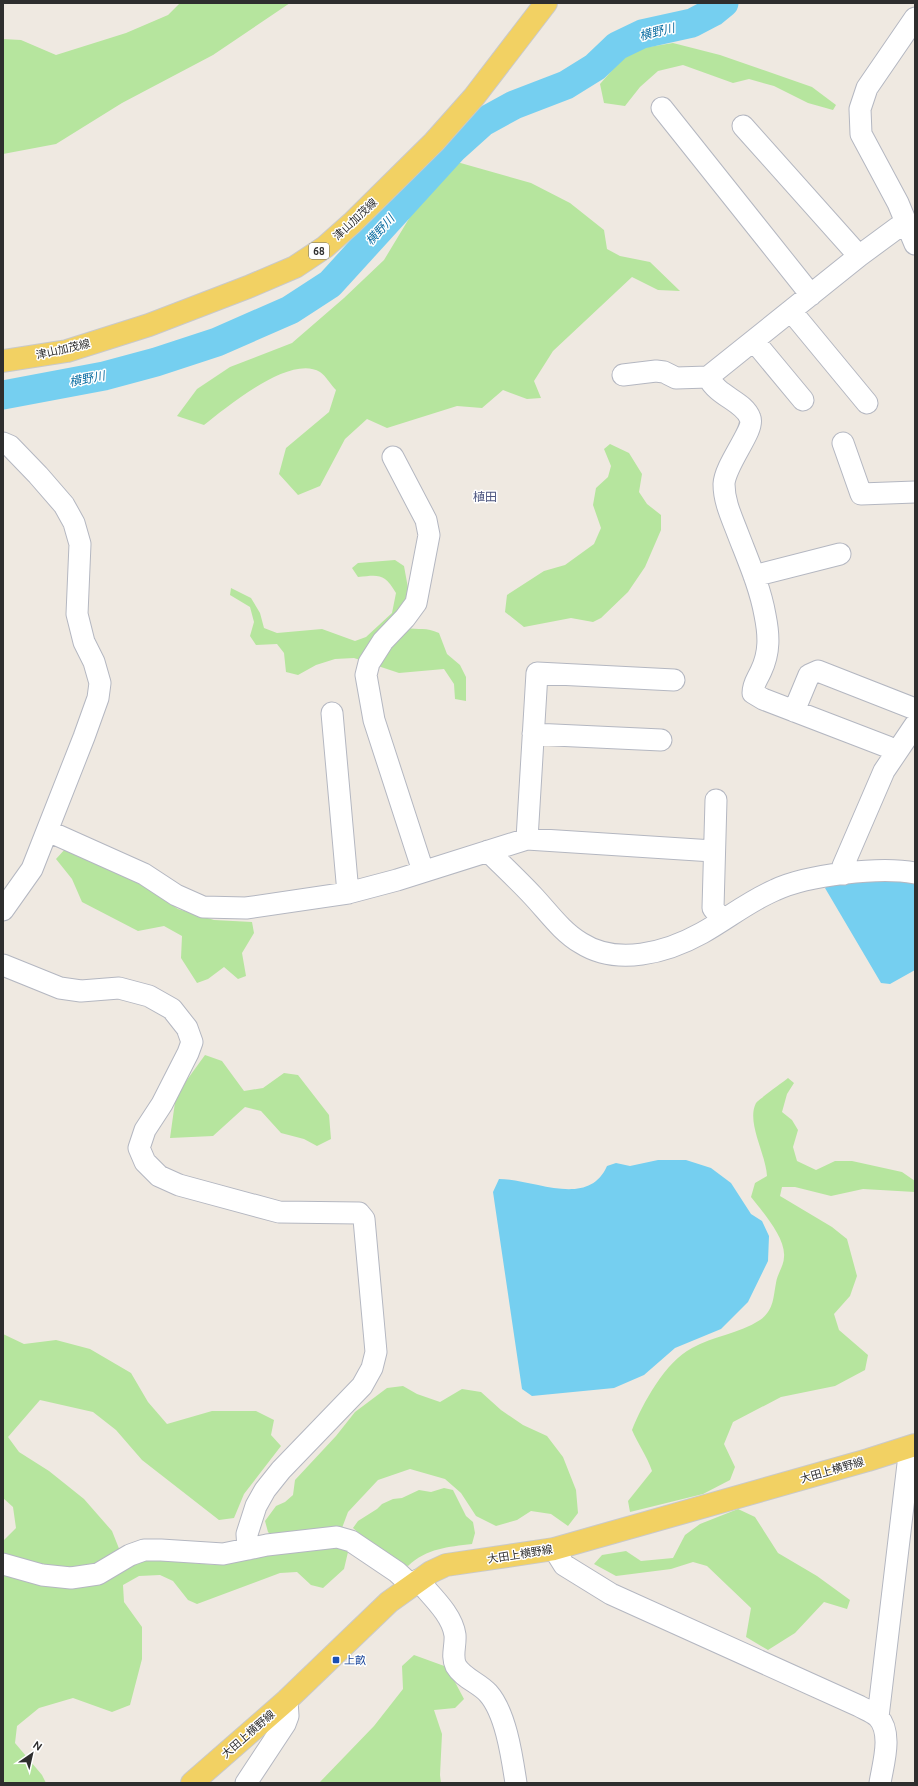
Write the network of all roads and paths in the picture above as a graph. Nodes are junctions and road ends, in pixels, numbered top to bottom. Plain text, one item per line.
1 (546, 3) edge
2 (915, 18) edge
3 (662, 108) dead end
4 (743, 126) dead end
5 (907, 223) junction
6 (915, 244) edge
7 (859, 256) junction
8 (811, 294) junction
9 (791, 311) junction
10 (754, 341) junction
11 (3, 361) edge
12 (623, 375) dead end
13 (708, 377) junction
14 (803, 400) dead end
15 (867, 403) dead end
16 (3, 442) edge
17 (843, 443) dead end
18 (393, 457) dead end
19 (915, 492) edge
20 (840, 554) dead end
21 (754, 576) junction
22 (674, 680) dead end
23 (915, 709) edge
24 (794, 711) junction
25 (332, 713) dead end
26 (915, 725) edge
27 (533, 734) junction
28 (660, 740) dead end
29 (896, 752) junction
30 (716, 800) dead end
31 (48, 831) junction
32 (527, 839) junction
33 (488, 851) junction
34 (713, 851) junction
35 (423, 871) junction
36 (915, 873) edge
37 (844, 874) junction
38 (348, 893) junction
39 (3, 910) edge
40 (722, 920) junction
41 (3, 965) edge
42 (912, 1446) edge
43 (248, 1549) junction
44 (554, 1549) junction
45 (3, 1564) edge
46 (414, 1582) junction
47 (288, 1700) junction
48 (878, 1716) junction
49 (192, 1783) edge
50 (246, 1783) edge
51 (516, 1783) edge
52 (880, 1783) edge

1 - 11 main road, 津山加茂線 / 68
2 - 5 street
3 - 8 street
4 - 7 street
5 - 6 street
5 - 7 street
7 - 8 street
8 - 9 street
9 - 10 street
9 - 15 street
10 - 13 street
10 - 14 street
12 - 13 street
13 - 21 street
16 - 31 street
17 - 19 street
18 - 35 street
20 - 21 street
21 - 24 street
22 - 27 street
23 - 24 street
24 - 29 street
25 - 38 street
26 - 29 street
27 - 28 street
27 - 32 street
29 - 37 street
30 - 34 street
31 - 38 street
31 - 39 street
32 - 33 street
32 - 34 street
33 - 35 street
33 - 40 street
34 - 40 street
35 - 38 street
36 - 37 street
37 - 40 street
41 - 43 street
42 - 44 main road, 大田上横野線
42 - 48 street
43 - 45 street
43 - 46 street
44 - 46 main road, 大田上横野線
44 - 48 street
46 - 47 main road, 大田上横野線
46 - 51 street
47 - 49 main road, 大田上横野線
47 - 50 street
48 - 52 street

